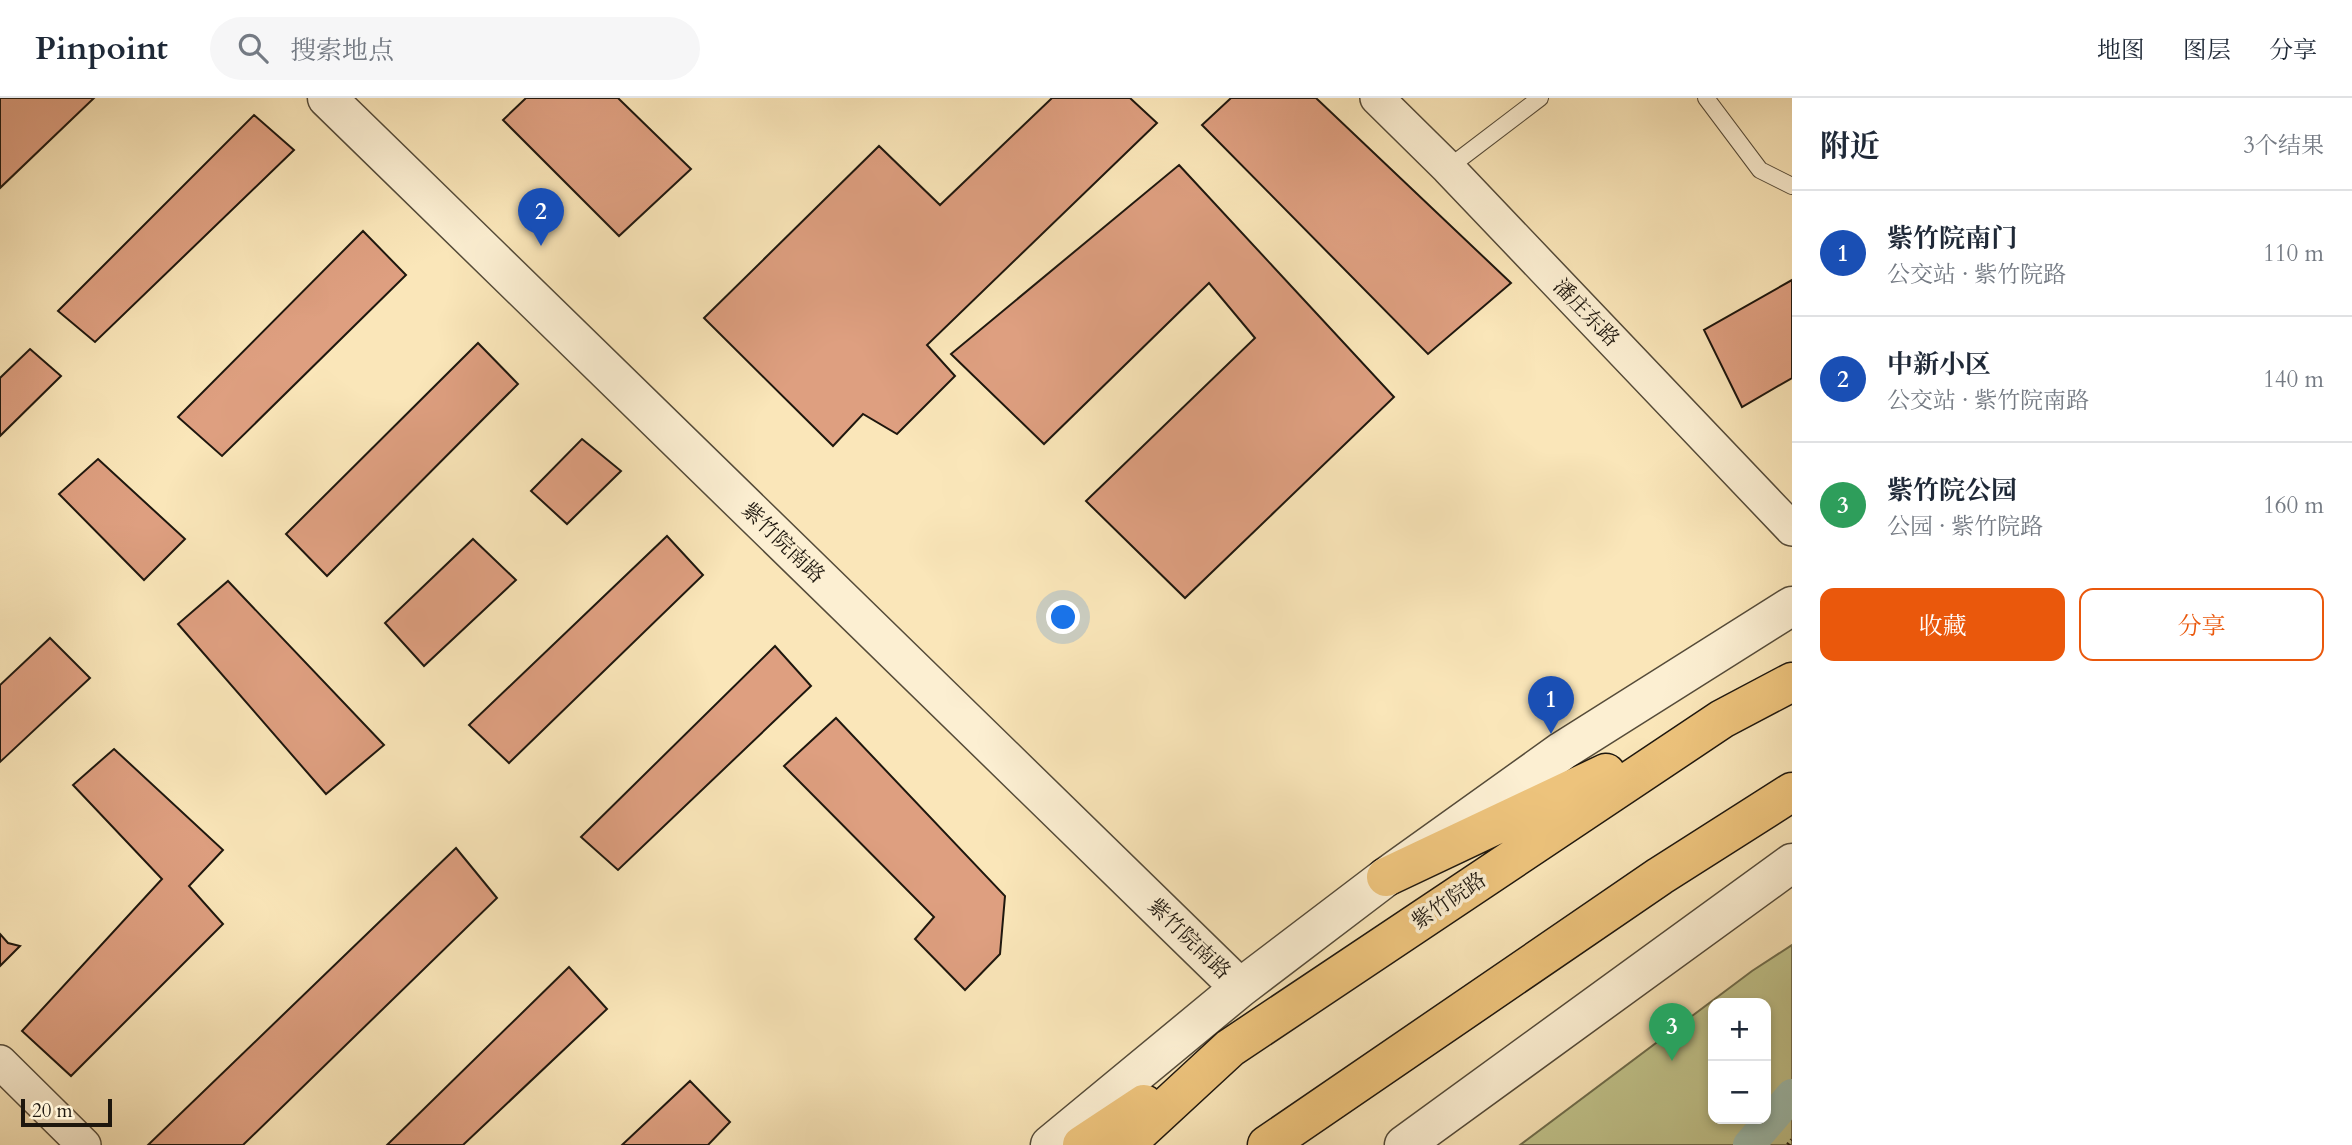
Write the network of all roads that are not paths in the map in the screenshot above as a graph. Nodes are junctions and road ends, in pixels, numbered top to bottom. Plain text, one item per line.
1 (327, 98) edge
2 (1377, 98) edge
3 (1540, 98) edge
4 (1706, 98) edge
5 (1448, 168) junction
6 (1792, 186) edge
7 (1792, 529) edge
8 (1792, 606) edge
9 (1792, 682) edge
10 (1722, 719) junction
11 (1792, 792) edge
12 (1792, 863) edge
13 (1386, 877) junction
14 (1240, 988) junction
15 (1230, 1048) junction
16 (0, 1062) edge
17 (84, 1145) edge
18 (1050, 1145) edge
19 (1082, 1145) edge
20 (1125, 1145) edge
21 (1267, 1145) edge
22 (1404, 1145) edge

1 - 14 street, 紫竹院南路
2 - 5 street, 潘庄东路
3 - 5 lane
4 - 6 lane
5 - 7 street, 潘庄东路
8 - 13 street
9 - 10 highway, 紫竹院路
10 - 13 highway
10 - 15 highway, 紫竹院路
11 - 21 highway
12 - 22 street
13 - 14 street
14 - 18 street
15 - 19 highway
15 - 20 highway, 紫竹院路
16 - 17 street

